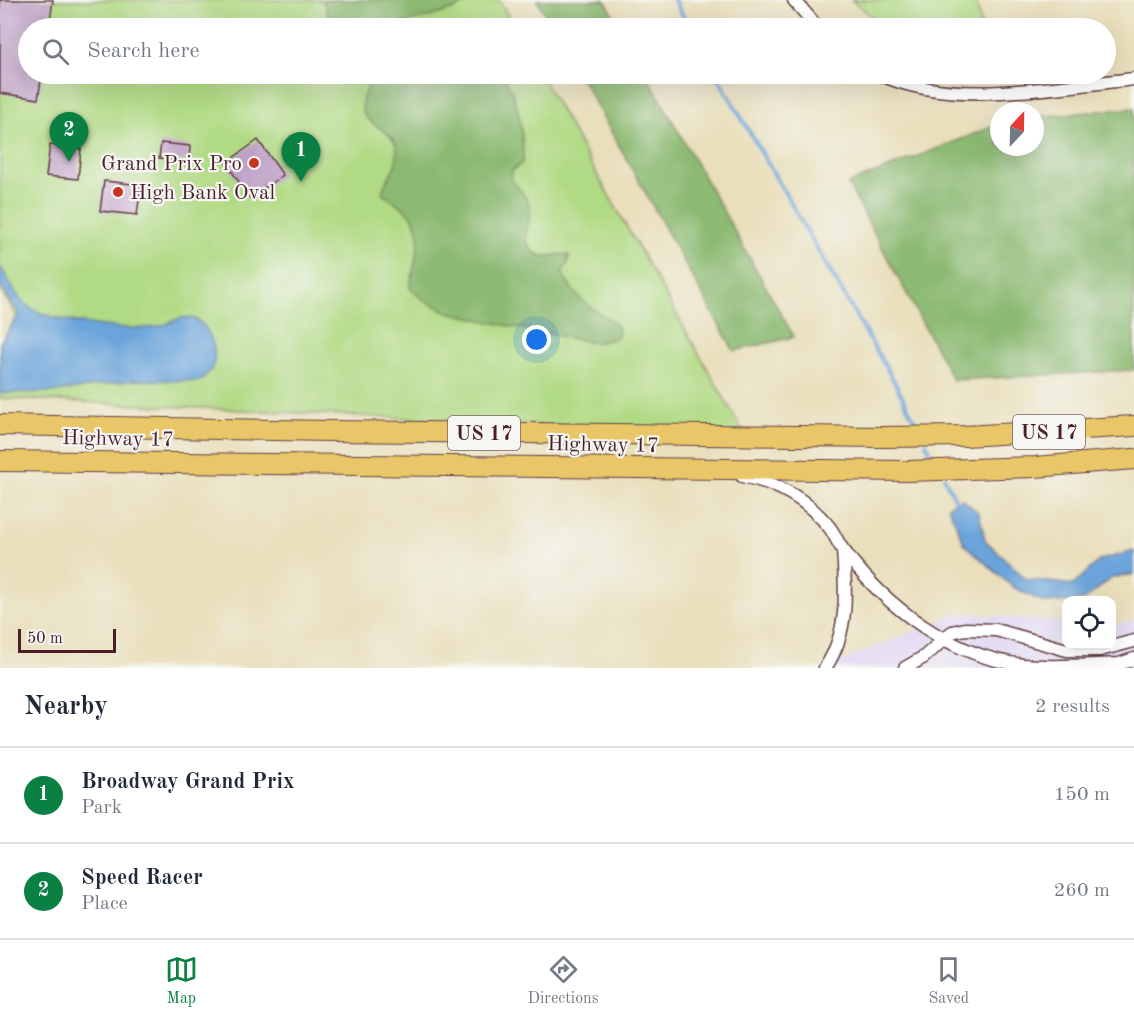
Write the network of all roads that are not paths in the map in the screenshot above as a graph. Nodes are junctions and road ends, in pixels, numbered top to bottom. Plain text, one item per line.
1 (794, 0) edge
2 (809, 18) edge
3 (1134, 79) edge
4 (1116, 81) edge
5 (908, 84) edge
6 (1082, 84) edge
7 (0, 425) edge
8 (1134, 426) edge
9 (1134, 459) edge
10 (0, 461) edge
11 (704, 469) junction
12 (843, 550) junction
13 (945, 638) junction
14 (1134, 642) edge
15 (1134, 659) edge
16 (1114, 666) edge
17 (825, 668) edge
18 (905, 668) edge

1 - 2 street
3 - 4 street
5 - 6 street
7 - 8 highway, Highway 17 / US 17
9 - 11 highway, Highway 17 / US 17
10 - 11 highway, Highway 17 / US 17
11 - 12 street
12 - 13 street
12 - 17 street
13 - 14 street
13 - 16 street
13 - 18 street
15 - 16 street

